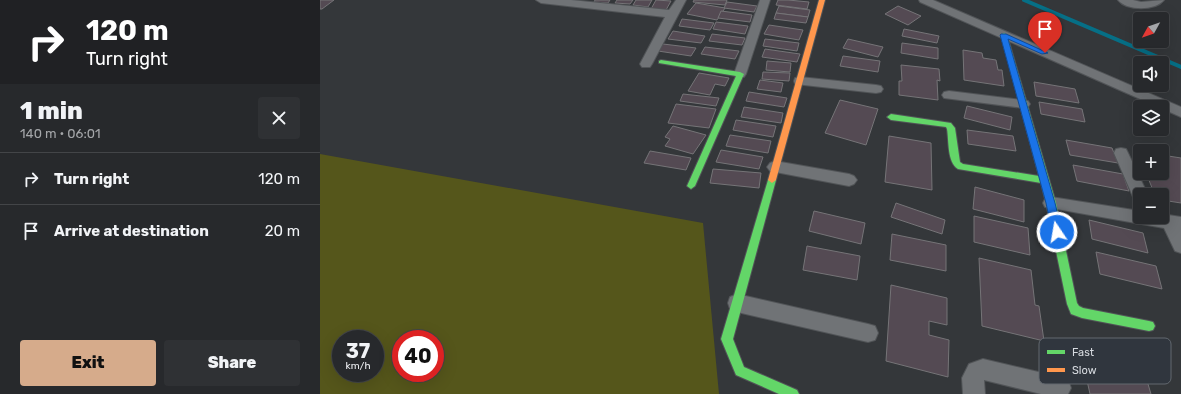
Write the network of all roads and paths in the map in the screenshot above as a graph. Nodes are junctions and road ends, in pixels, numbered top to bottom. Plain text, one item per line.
1 (541, 0) edge
2 (681, 0) edge
3 (765, 0) edge
4 (822, 0) edge
5 (924, 0) edge
6 (1123, 0) edge
7 (1159, 0) edge
8 (672, 14) junction
9 (1004, 35) junction
10 (661, 62) dead end
11 (646, 64) dead end
12 (740, 74) junction
13 (800, 81) junction
14 (876, 89) dead end
15 (949, 95) dead end
16 (1023, 104) junction
17 (1181, 112) edge
18 (891, 117) dead end
19 (1121, 153) dead end
20 (775, 167) junction
21 (850, 180) dead end
22 (1044, 180) junction
23 (691, 186) dead end
24 (1137, 188) edge
25 (1051, 203) junction
26 (1133, 215) edge
27 (1175, 223) edge
28 (1181, 246) edge
29 (737, 303) junction
30 (1149, 326) dead end
31 (868, 333) dead end
32 (1039, 383) edge
33 (1044, 384) edge
34 (1060, 388) dead end
35 (793, 394) edge
36 (974, 394) edge

1 - 8 street
2 - 8 street
3 - 12 street
4 - 13 street
5 - 9 street
6 - 7 street
8 - 11 street
9 - 16 street
9 - 17 street
10 - 12 street
12 - 23 street
13 - 14 street
13 - 20 street
15 - 16 street
16 - 22 street
18 - 22 street
19 - 24 street
20 - 21 street
20 - 29 street
22 - 25 street
25 - 26 street
25 - 30 street
27 - 28 street
29 - 31 street
29 - 35 street
32 - 36 street
33 - 34 street

